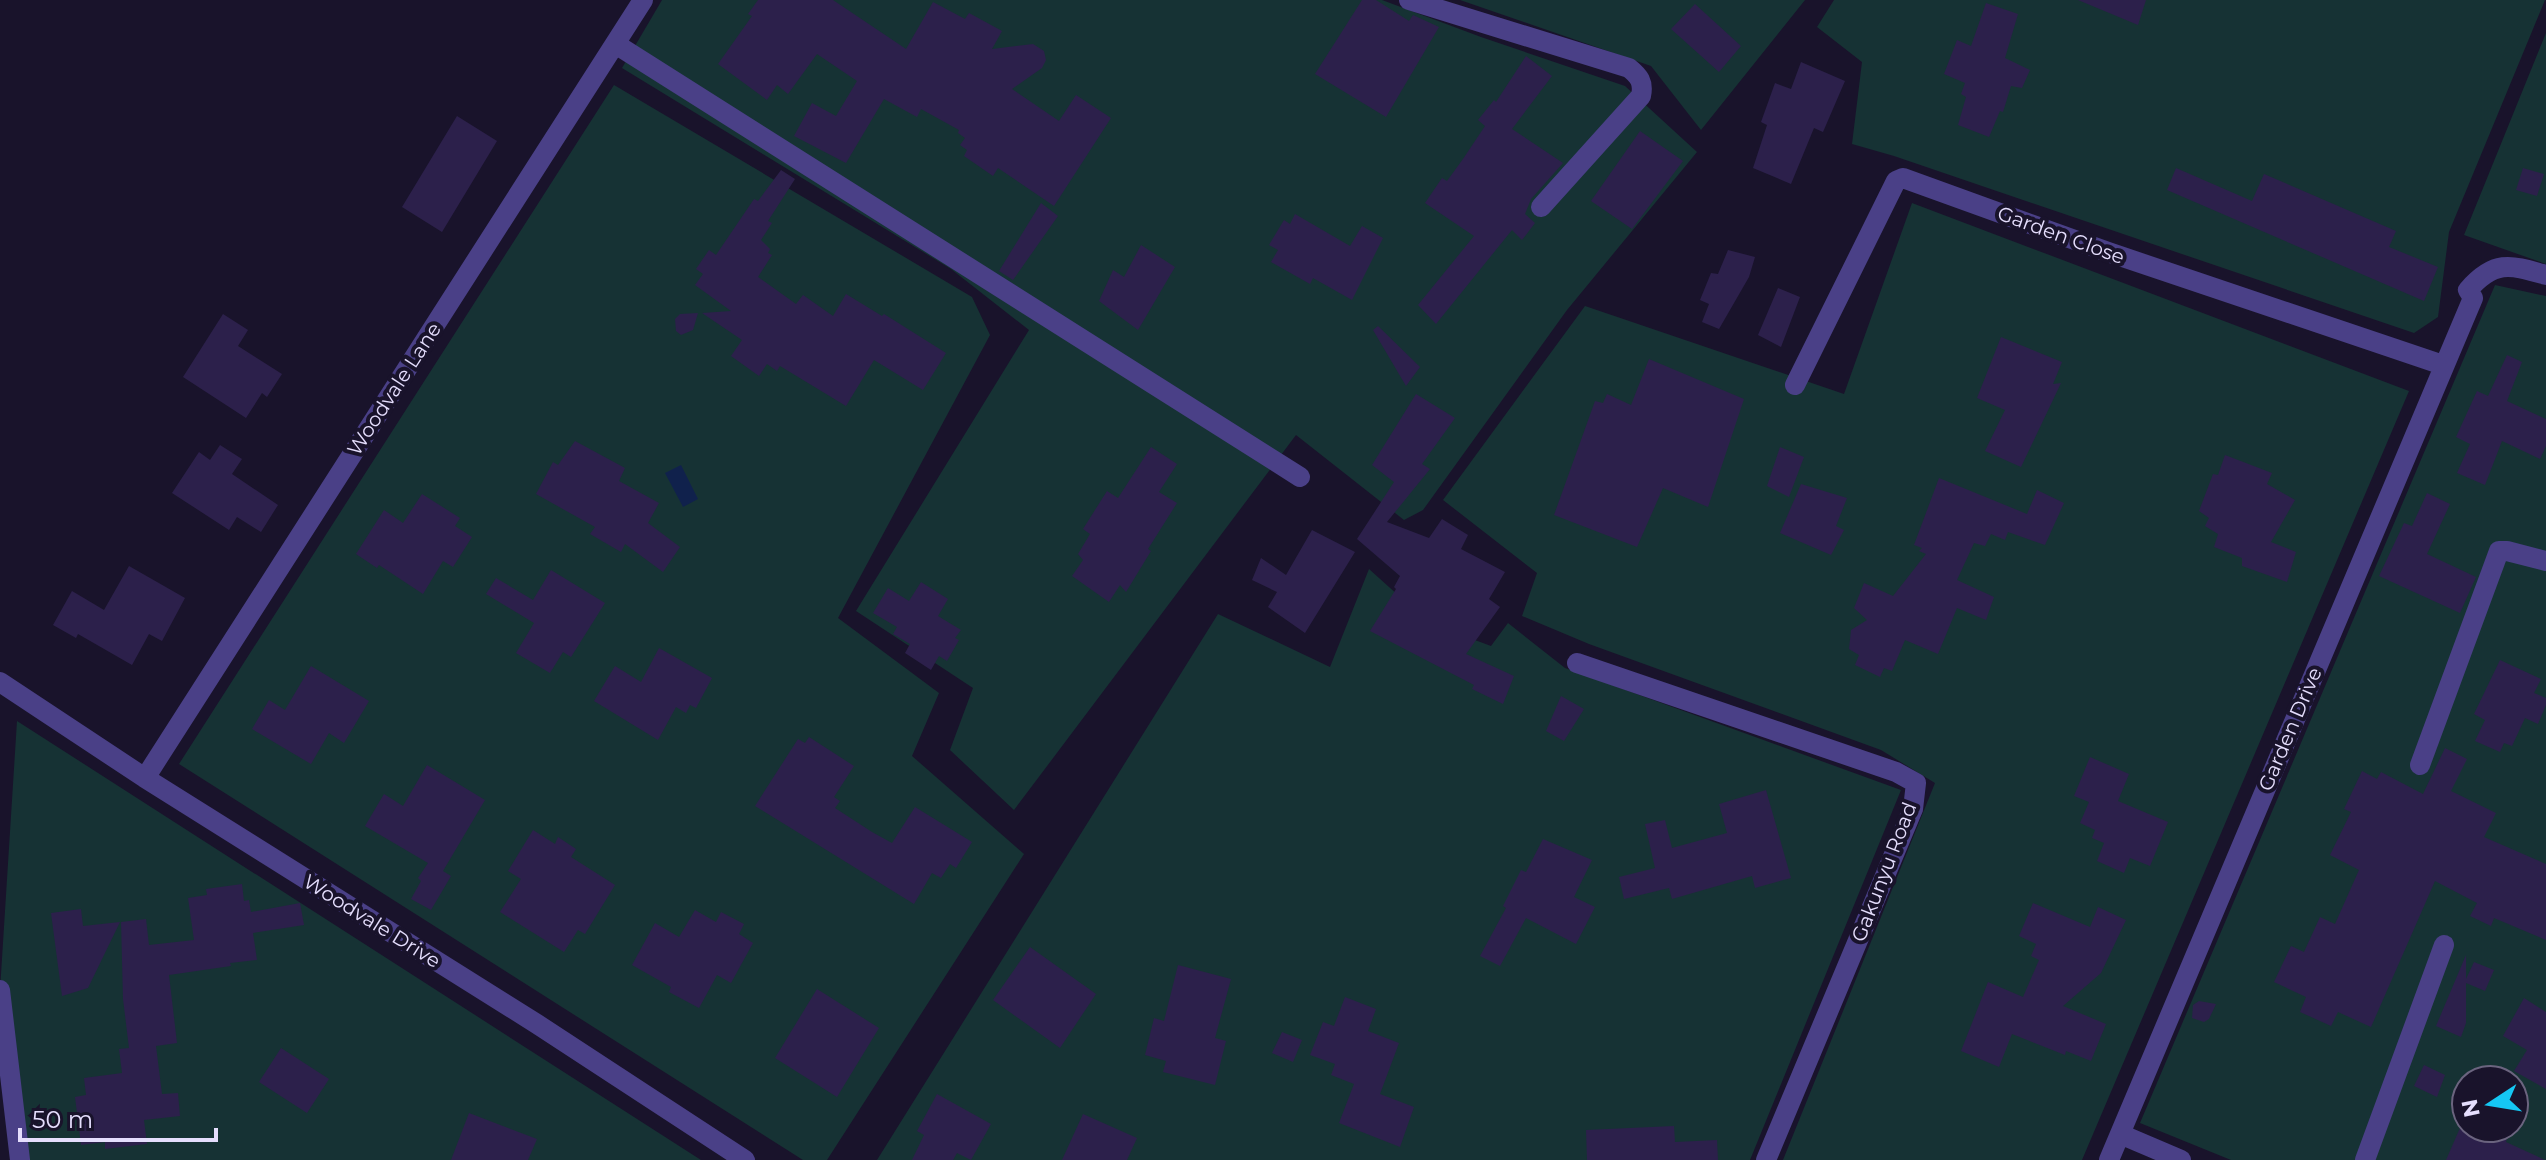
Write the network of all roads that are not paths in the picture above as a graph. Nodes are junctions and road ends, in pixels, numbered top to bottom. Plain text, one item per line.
1 (643, 0) edge
2 (1409, 0) edge
3 (617, 45) junction
4 (1541, 207) dead end
5 (2546, 275) edge
6 (2443, 365) junction
7 (1795, 385) dead end
8 (1300, 477) dead end
9 (2546, 561) edge
10 (1577, 663) dead end
11 (0, 682) edge
12 (2420, 765) dead end
13 (145, 778) junction
14 (2444, 945) dead end
15 (0, 990) edge
16 (2120, 1134) junction
17 (20, 1160) edge
18 (745, 1160) edge
19 (1766, 1160) edge
20 (2109, 1160) edge
21 (2181, 1160) edge
22 (2365, 1160) edge

1 - 3 street, Woodvale Lane
2 - 4 street
3 - 8 street
3 - 13 street, Woodvale Lane
5 - 6 street, Garden Drive
6 - 7 street, Garden Close
6 - 16 street, Garden Drive
9 - 12 street
10 - 19 street, Gakunyu Road
11 - 13 street, Woodvale Drive
13 - 18 street, Woodvale Drive
14 - 22 street
15 - 17 street
16 - 20 street, Garden Drive
16 - 21 street

